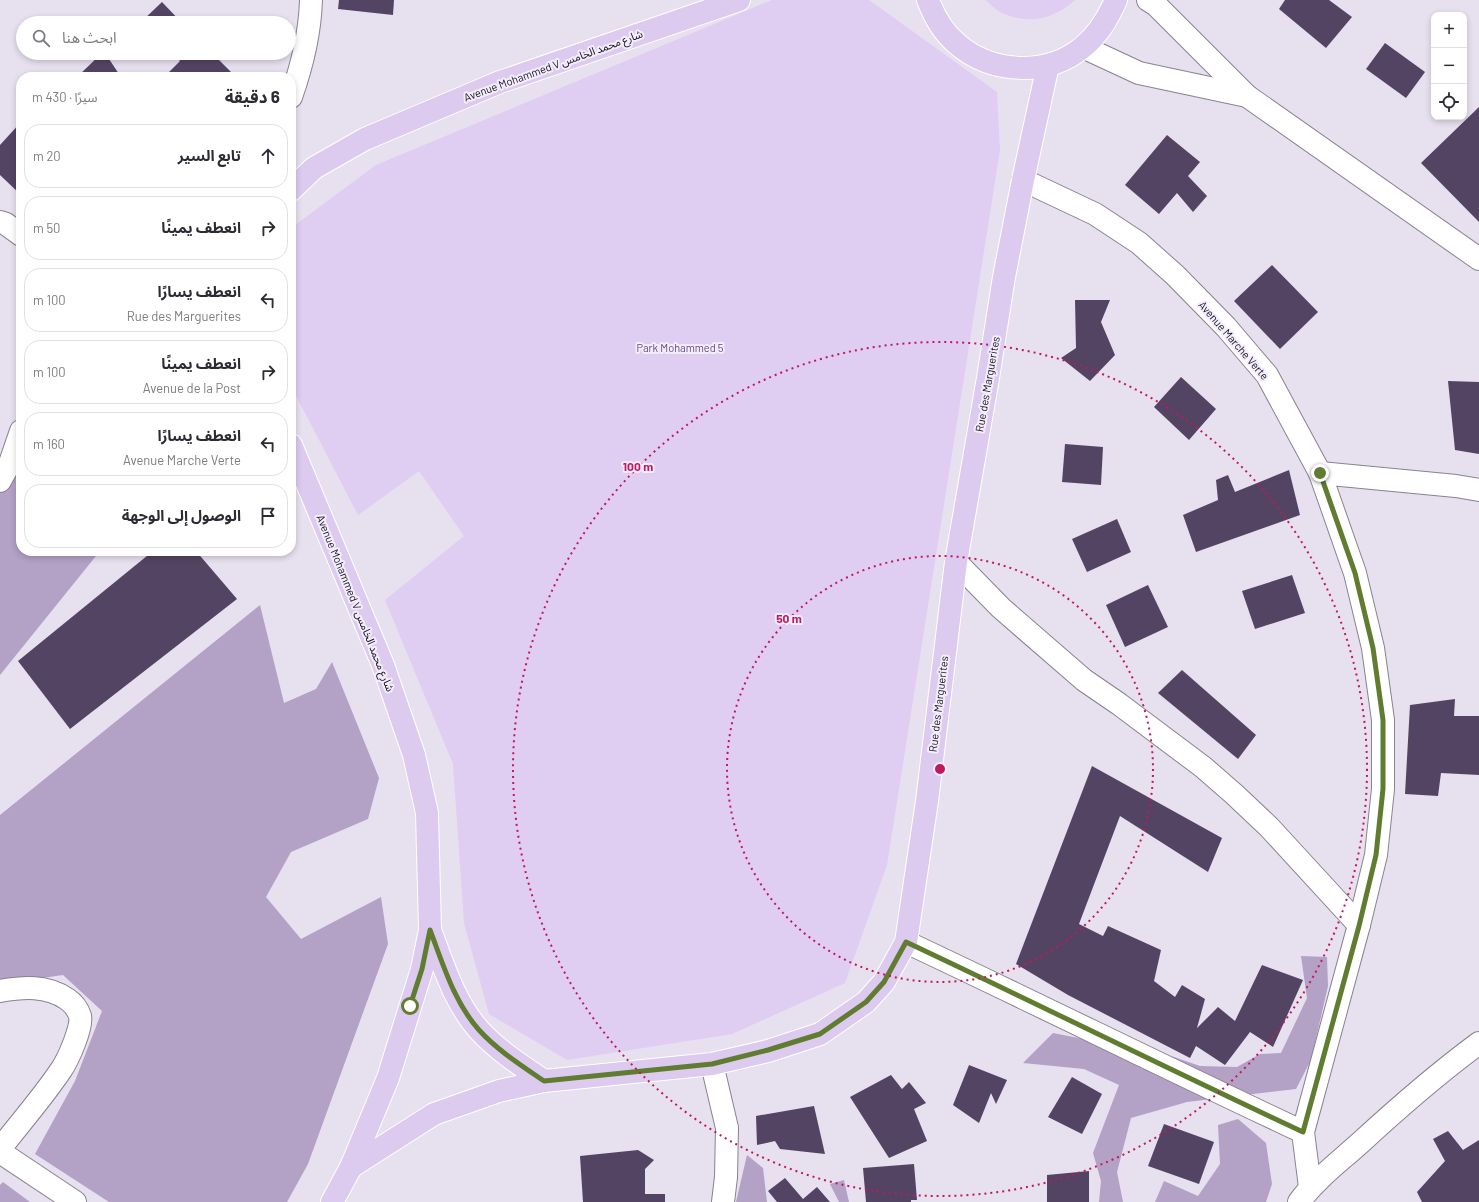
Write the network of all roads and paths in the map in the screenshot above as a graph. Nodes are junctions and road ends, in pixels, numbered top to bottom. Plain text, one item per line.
1 (311, 0) edge
2 (739, 0) edge
3 (928, 0) edge
4 (1116, 0) edge
5 (1148, 0) edge
6 (1083, 48) junction
7 (1048, 65) junction
8 (296, 83) edge
9 (1247, 96) junction
10 (1023, 180) junction
11 (296, 185) edge
12 (1479, 259) edge
13 (16, 446) edge
14 (296, 457) edge
15 (1320, 473) junction
16 (0, 481) edge
17 (1479, 490) edge
18 (956, 562) junction
19 (1359, 926) junction
20 (430, 930) junction
21 (906, 942) junction
22 (0, 991) edge
23 (1479, 1043) edge
24 (712, 1064) junction
25 (544, 1081) junction
26 (1303, 1132) junction
27 (0, 1150) edge
28 (352, 1167) junction
29 (1305, 1195) edge
30 (75, 1202) edge
31 (332, 1202) edge
32 (723, 1202) edge

1 - 8 street
2 - 11 main road, Avenue Mohammed V شارع محمد الخامس
3 - 7 main road
4 - 6 main road
5 - 9 street
6 - 7 main road
6 - 9 street
7 - 10 main road, Rue des Marguerites
9 - 12 street
10 - 15 street, Avenue Marche Verte
10 - 18 main road, Rue des Marguerites
13 - 16 street
14 - 20 main road, Avenue Mohammed V شارع محمد الخامس
15 - 17 street
15 - 19 street, Avenue Marche Verte
18 - 19 street
18 - 21 main road, Rue des Marguerites
19 - 26 street, Avenue Marche Verte
20 - 25 main road
20 - 28 main road
21 - 24 main road, Rue des Marguerites
21 - 26 street
22 - 27 street
23 - 29 street
24 - 25 main road, Rue des Marguerites
24 - 32 street
25 - 28 main road, Rue des Marguerites
26 - 29 street, Avenue Marche Verte
27 - 30 street
28 - 31 main road

